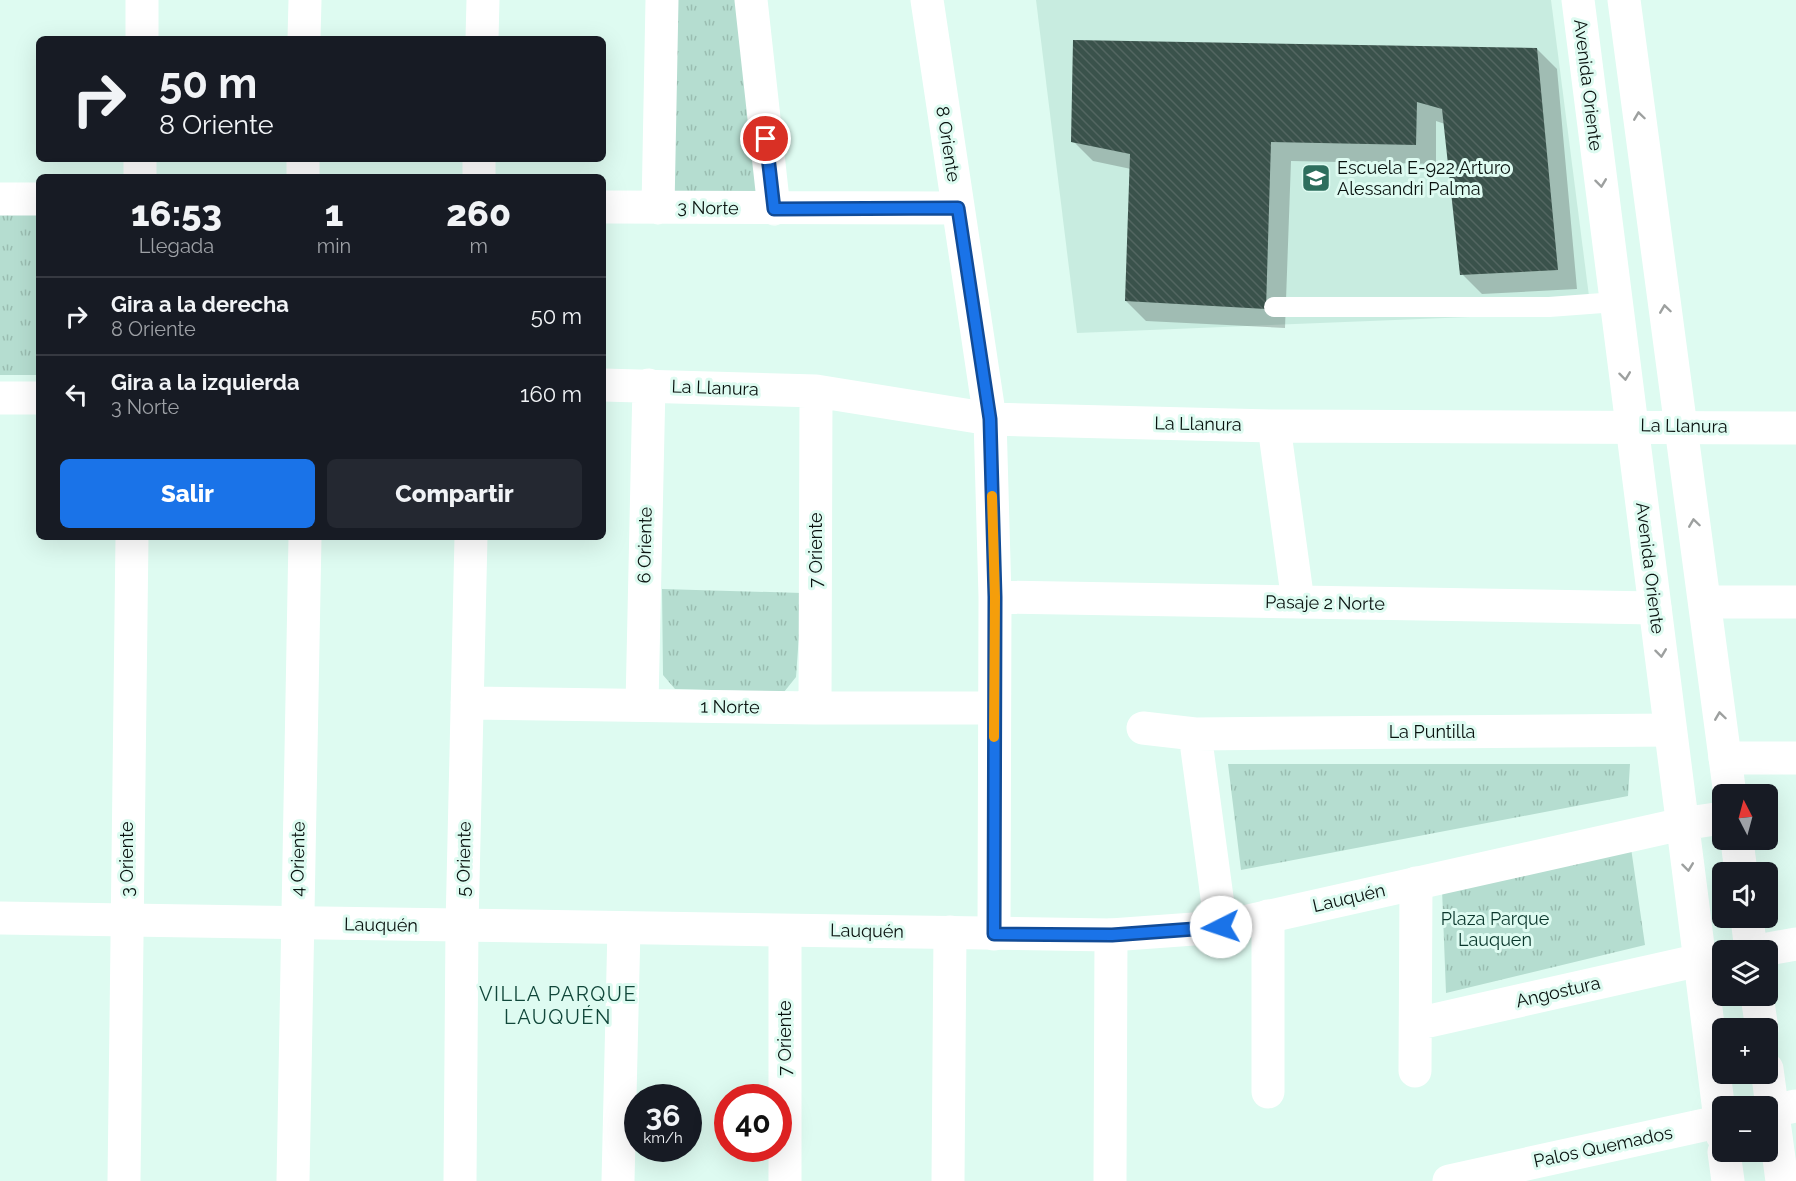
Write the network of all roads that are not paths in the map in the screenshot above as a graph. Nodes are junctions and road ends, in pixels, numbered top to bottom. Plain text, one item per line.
1 (142, 0) edge
2 (305, 0) edge
3 (483, 0) edge
4 (662, 0) edge
5 (751, 0) edge
6 (927, 0) edge
7 (1578, 0) edge
8 (1624, 0) edge
9 (142, 36) edge
10 (304, 36) edge
11 (482, 36) edge
12 (0, 199) edge
13 (36, 199) edge
14 (606, 207) edge
15 (658, 208) junction
16 (958, 208) junction
17 (774, 209) junction
18 (1616, 302) junction
19 (1274, 307) dead end
20 (606, 385) edge
21 (649, 386) junction
22 (816, 391) junction
23 (0, 398) edge
24 (36, 398) edge
25 (990, 419) junction
26 (1274, 426) junction
27 (1632, 426) junction
28 (1681, 427) junction
29 (1796, 428) edge
30 (132, 540) edge
31 (305, 540) edge
32 (471, 540) edge
33 (995, 597) junction
34 (1298, 602) junction
35 (1704, 602) junction
36 (1796, 602) edge
37 (1655, 608) junction
38 (467, 703) junction
39 (642, 705) junction
40 (815, 708) junction
41 (994, 708) junction
42 (1143, 729) dead end
43 (1670, 730) junction
44 (1195, 734) junction
45 (1725, 758) junction
46 (1796, 758) edge
47 (1729, 784) edge
48 (1712, 820) edge
49 (1682, 824) junction
50 (1416, 883) junction
51 (1268, 916) junction
52 (0, 918) edge
53 (127, 920) junction
54 (298, 923) junction
55 (462, 926) junction
56 (1221, 927) junction
57 (624, 928) junction
58 (785, 931) junction
59 (950, 932) junction
60 (994, 934) junction
61 (1112, 935) junction
62 (1796, 944) edge
63 (1778, 947) edge
64 (1700, 960) junction
65 (1416, 1024) junction
66 (1415, 1071) dead end
67 (1268, 1092) dead end
68 (1717, 1096) edge
69 (1778, 1110) edge
70 (1712, 1134) edge
71 (1726, 1162) edge
72 (124, 1181) edge
73 (293, 1181) edge
74 (460, 1181) edge
75 (618, 1181) edge
76 (785, 1181) edge
77 (948, 1181) edge
78 (1110, 1181) edge
79 (1449, 1181) edge
80 (1728, 1181) edge
81 (1782, 1181) edge

1 - 9 street
2 - 10 street
3 - 11 street
4 - 15 street
5 - 17 street
6 - 16 street, 8 Oriente
7 -> 18 street, Avenida Oriente
28 -> 8 street
12 - 13 street
14 - 15 street, 3 Norte
15 - 17 street, 3 Norte
16 - 17 street, 3 Norte
16 - 25 street, 8 Oriente
18 - 19 lane
18 -> 27 street, Avenida Oriente
20 - 21 street, La Llanura
21 - 22 street, La Llanura
21 - 39 street, 6 Oriente
22 - 25 street, La Llanura
22 - 40 street, 7 Oriente
23 - 24 street
25 - 26 street, La Llanura
25 - 33 street, 8 Oriente
26 - 27 street, La Llanura
26 - 34 street
27 - 28 street, La Llanura
27 - 37 street, Avenida Oriente
28 - 29 street, La Llanura
35 -> 28 street
30 - 53 street, 3 Oriente
31 - 54 street, 4 Oriente
32 - 38 street, 5 Oriente
33 - 34 street, Pasaje 2 Norte
33 - 41 street, 8 Oriente
34 - 37 street, Pasaje 2 Norte
35 - 36 street
45 -> 35 street
37 -> 43 street, Avenida Oriente
38 - 39 street, 1 Norte
38 - 55 street, 5 Oriente
39 - 40 street, 1 Norte
40 - 41 street, 1 Norte
41 - 60 street, 8 Oriente
42 - 44 street, La Puntilla
43 - 44 street, La Puntilla
43 - 49 street, Avenida Oriente
44 - 56 street
45 - 46 street
45 - 47 street
48 - 49 street, Lauquén
49 - 50 street, Lauquén
49 -> 64 street, Avenida Oriente
50 - 51 street, Lauquén
50 - 65 street
51 - 56 street, Lauquén
51 - 67 street
52 - 53 street, Lauquén
53 - 54 street, Lauquén
53 - 72 street, 3 Oriente
54 - 55 street, Lauquén
54 - 73 street, 4 Oriente
55 - 57 street, Lauquén
55 - 74 street, 5 Oriente
56 - 61 street, Lauquén
57 - 58 street, Lauquén
57 - 75 street
58 - 59 street, Lauquén
58 - 76 street, 7 Oriente
59 - 60 street, Lauquén
59 - 77 street
60 - 61 street, Lauquén
61 - 78 street
62 - 63 street
64 - 65 street, Angostura
64 - 68 street, Avenida Oriente
65 - 66 street
69 - 81 street
70 - 79 street, Palos Quemados
71 - 80 street, Avenida Oriente

